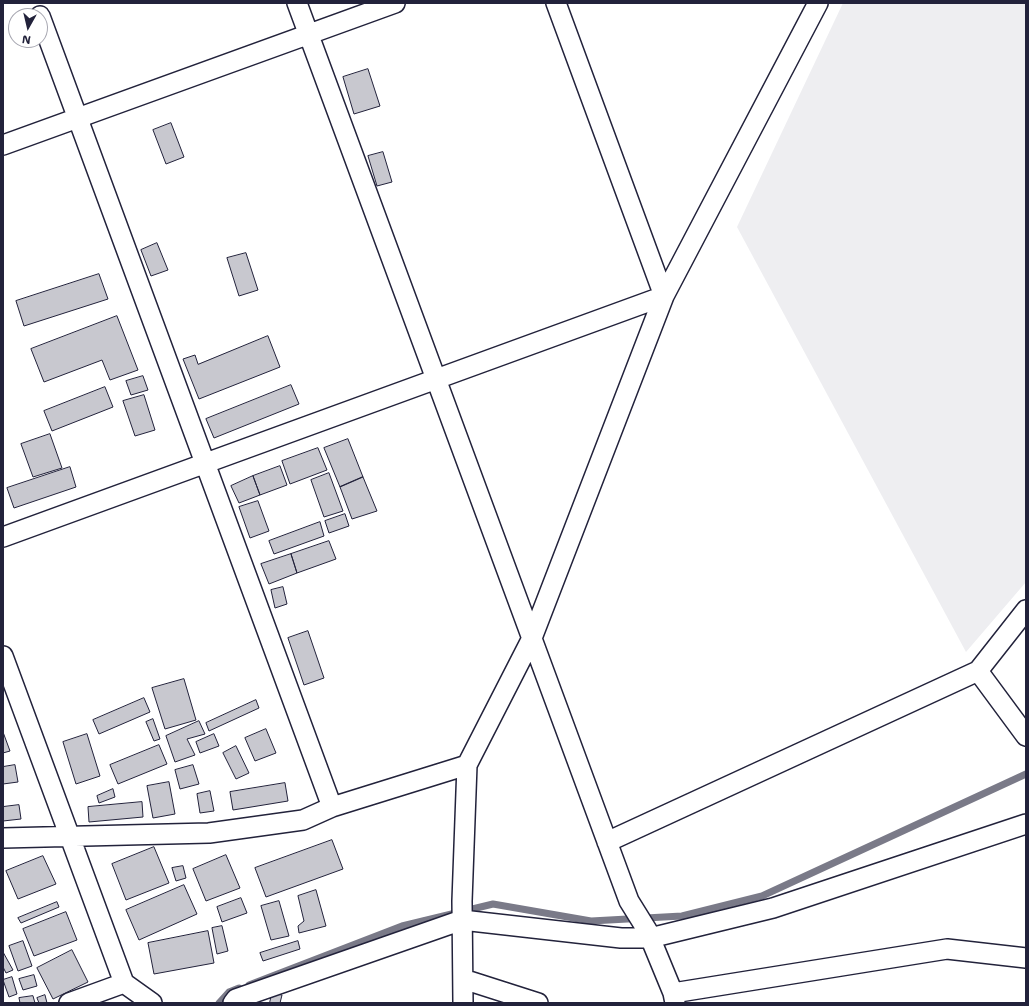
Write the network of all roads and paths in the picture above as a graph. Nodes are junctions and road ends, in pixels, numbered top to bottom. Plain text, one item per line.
1 (297, 3) edge
2 (395, 3) edge
3 (556, 3) edge
4 (814, 6) edge
5 (309, 34) junction
6 (48, 37) edge
7 (78, 118) junction
8 (3, 145) edge
9 (664, 296) junction
10 (436, 379) junction
11 (205, 463) junction
12 (3, 537) edge
13 (1026, 610) edge
14 (532, 638) junction
15 (3, 656) edge
16 (978, 671) junction
17 (1026, 736) edge
18 (467, 765) junction
19 (332, 807) junction
20 (1026, 824) edge
21 (69, 835) junction
22 (3, 838) edge
23 (607, 842) junction
24 (462, 920) junction
25 (649, 934) junction
26 (1026, 958) edge
27 (463, 979) junction
28 (124, 983) junction
29 (674, 998) edge
30 (69, 1003) edge
31 (152, 1003) edge
32 (233, 1003) edge
33 (463, 1003) edge
34 (538, 1003) edge

1 - 5 street
2 - 5 street
3 - 9 street
4 - 9 street
5 - 7 street
5 - 10 street
6 - 7 street
7 - 8 street
7 - 11 street
9 - 10 street
9 - 14 street
10 - 11 street
10 - 14 street
11 - 12 street
11 - 19 street
13 - 16 street
14 - 18 street
14 - 23 street
15 - 21 street
16 - 17 street
16 - 23 street
18 - 19 street
18 - 24 street
19 - 21 street
20 - 25 street
21 - 22 street
21 - 28 street
23 - 25 street
24 - 25 street
24 - 27 street
24 - 32 street
25 - 29 street
26 - 29 street
27 - 33 street
27 - 34 street
28 - 30 street
28 - 31 street

